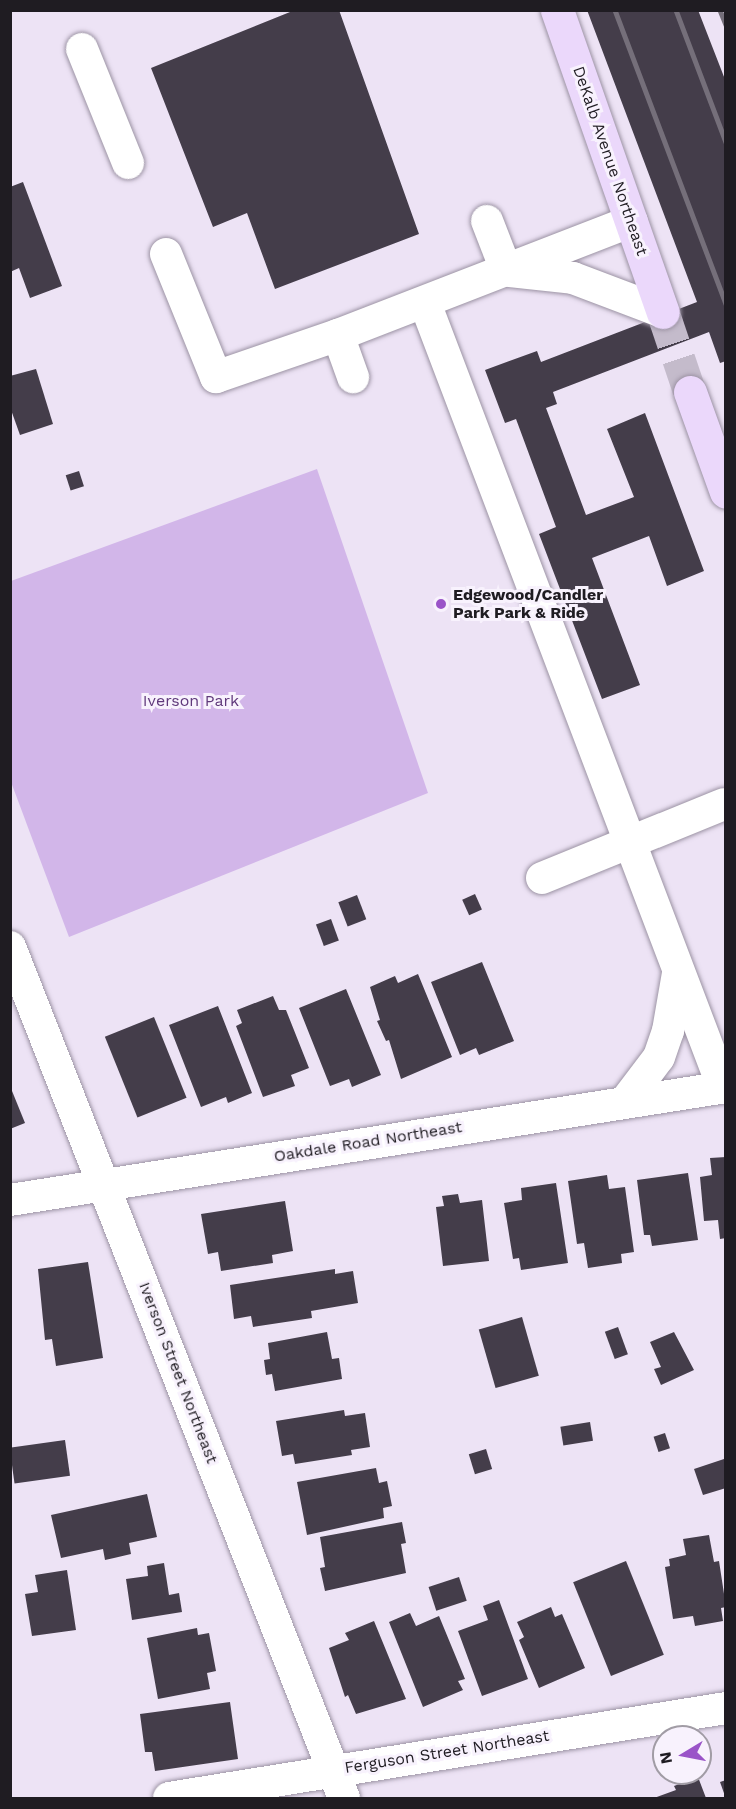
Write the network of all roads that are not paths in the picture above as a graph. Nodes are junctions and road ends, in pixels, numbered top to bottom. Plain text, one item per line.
1 (557, 10) edge
2 (82, 49) dead end
3 (128, 163) dead end
4 (487, 221) dead end
5 (632, 221) junction
6 (166, 254) dead end
7 (506, 270) junction
8 (425, 303) junction
9 (663, 312) joint
10 (338, 335) junction
11 (353, 377) dead end
12 (690, 392) tunnel mouth
13 (726, 492) edge
14 (724, 804) edge
15 (627, 841) junction
16 (542, 878) dead end
17 (10, 947) edge
18 (679, 972) junction
19 (724, 1087) edge
20 (625, 1102) junction
21 (104, 1183) junction
22 (10, 1200) edge
23 (726, 1708) edge
24 (334, 1769) junction
25 (168, 1798) edge
26 (344, 1798) edge

1 - 5 main road, DeKalb Avenue Northeast
2 - 3 street
4 - 7 street
5 - 7 street
5 - 9 main road, DeKalb Avenue Northeast
6 - 10 street
7 - 8 street
7 - 9 street
8 - 10 street
8 - 15 street
10 - 11 street
12 - 13 main road
14 - 15 street
15 - 16 street
15 - 18 street
17 - 21 street, Iverson Street Northeast
18 - 19 street
18 - 20 street
19 - 20 street, Oakdale Road Northeast
20 - 21 street, Oakdale Road Northeast
21 - 22 street, Oakdale Road Northeast
21 - 24 street, Iverson Street Northeast
23 - 24 street, Ferguson Street Northeast
24 - 25 street, Ferguson Street Northeast
24 - 26 street, Iverson Street Northeast

